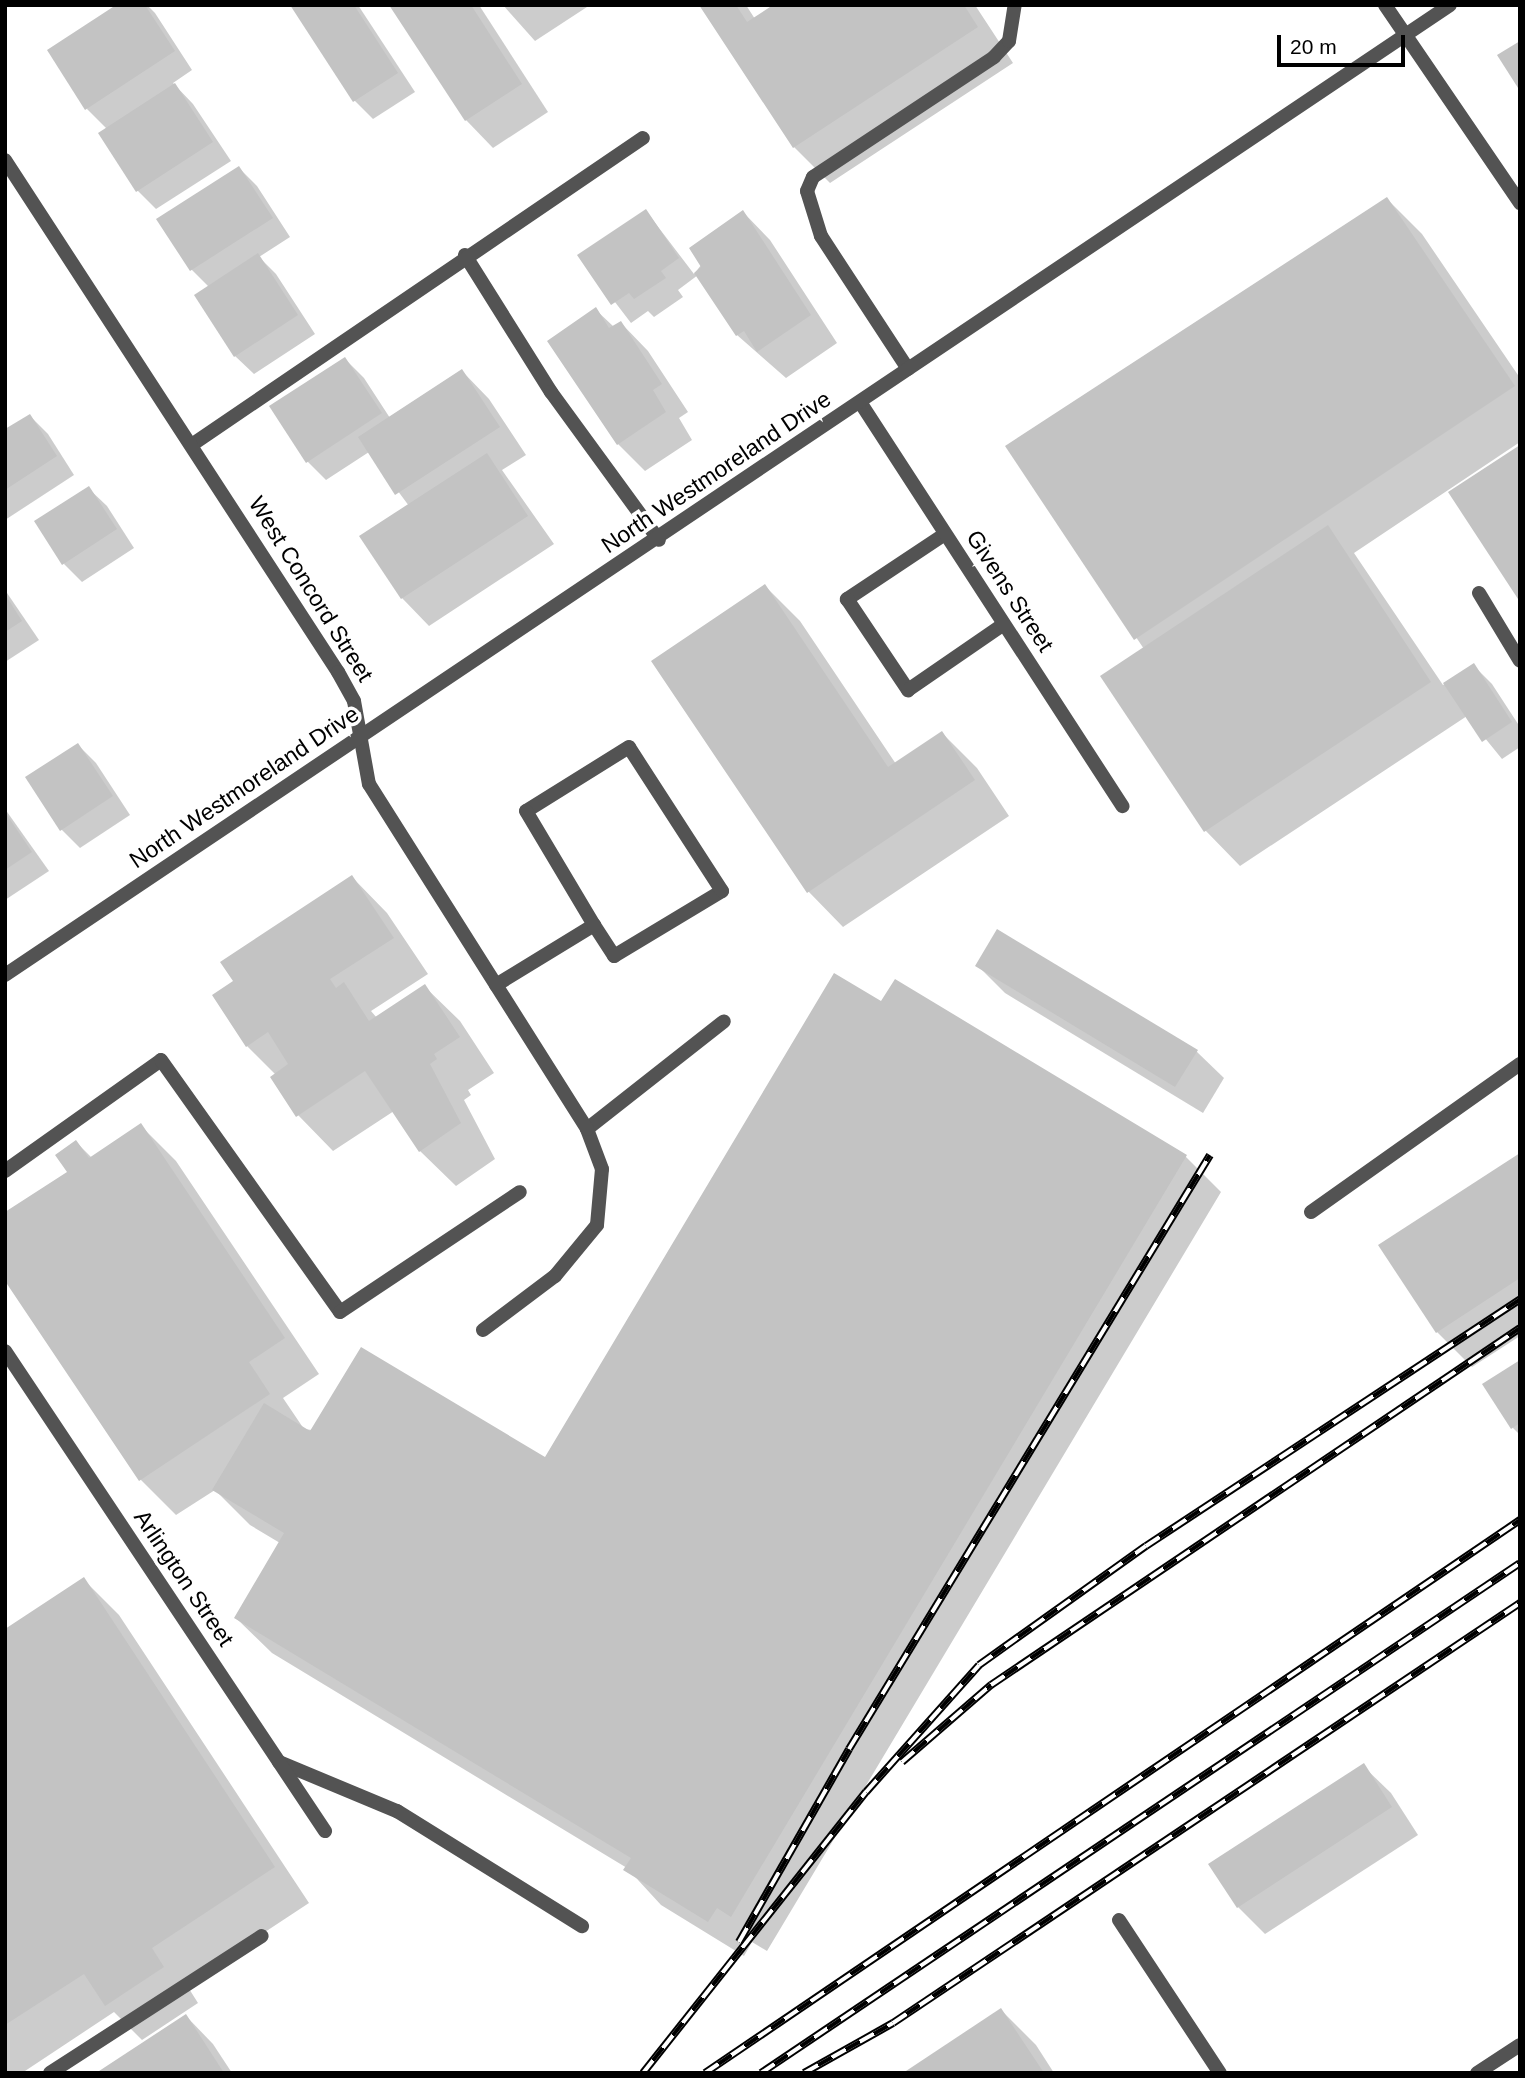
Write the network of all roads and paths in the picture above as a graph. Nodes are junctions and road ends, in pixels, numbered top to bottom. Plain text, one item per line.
1 (1015, 5) edge
2 (1385, 5) edge
3 (1450, 5) edge
4 (1406, 37) junction
5 (643, 138) dead end
6 (5, 160) edge
7 (1520, 203) edge
8 (465, 255) junction
9 (908, 369) junction
10 (860, 402) junction
11 (193, 444) junction
12 (945, 534) junction
13 (659, 540) junction
14 (1479, 593) dead end
15 (1004, 624) junction
16 (1520, 661) edge
17 (360, 737) junction
18 (1122, 806) dead end
19 (594, 925) junction
20 (5, 975) edge
21 (496, 985) junction
22 (724, 1021) dead end
23 (1520, 1064) edge
24 (587, 1129) junction
25 (5, 1171) edge
26 (520, 1192) dead end
27 (1311, 1212) dead end
28 (483, 1330) dead end
29 (5, 1351) edge
30 (279, 1762) junction
31 (325, 1831) dead end
32 (1119, 1920) dead end
33 (582, 1926) dead end
34 (262, 1936) dead end
35 (1520, 2045) edge
36 (57, 2071) edge
37 (1220, 2073) edge
38 (1477, 2073) edge

1 - 9 street
2 - 4 street
3 - 4 street, North Westmoreland Drive
4 - 7 street
4 - 9 street, North Westmoreland Drive
5 - 8 street
6 - 11 street, West Concord Street
8 - 11 street
8 - 13 street
9 - 10 street, North Westmoreland Drive
10 - 12 street, Givens Street
10 - 13 street, North Westmoreland Drive
11 - 17 street, West Concord Street
12 - 15 street, Givens Street
12 - 15 street
13 - 17 street, North Westmoreland Drive
14 - 16 street
15 - 18 street, Givens Street
17 - 20 street, North Westmoreland Drive
17 - 21 street, West Concord Street
19 - 19 street
19 - 21 street
21 - 24 street, West Concord Street
22 - 24 street
23 - 27 street
24 - 28 street, West Concord Street
25 - 26 street
29 - 30 street, Arlington Street
30 - 31 street, Arlington Street
30 - 33 street
32 - 37 street
34 - 36 street
35 - 38 street

